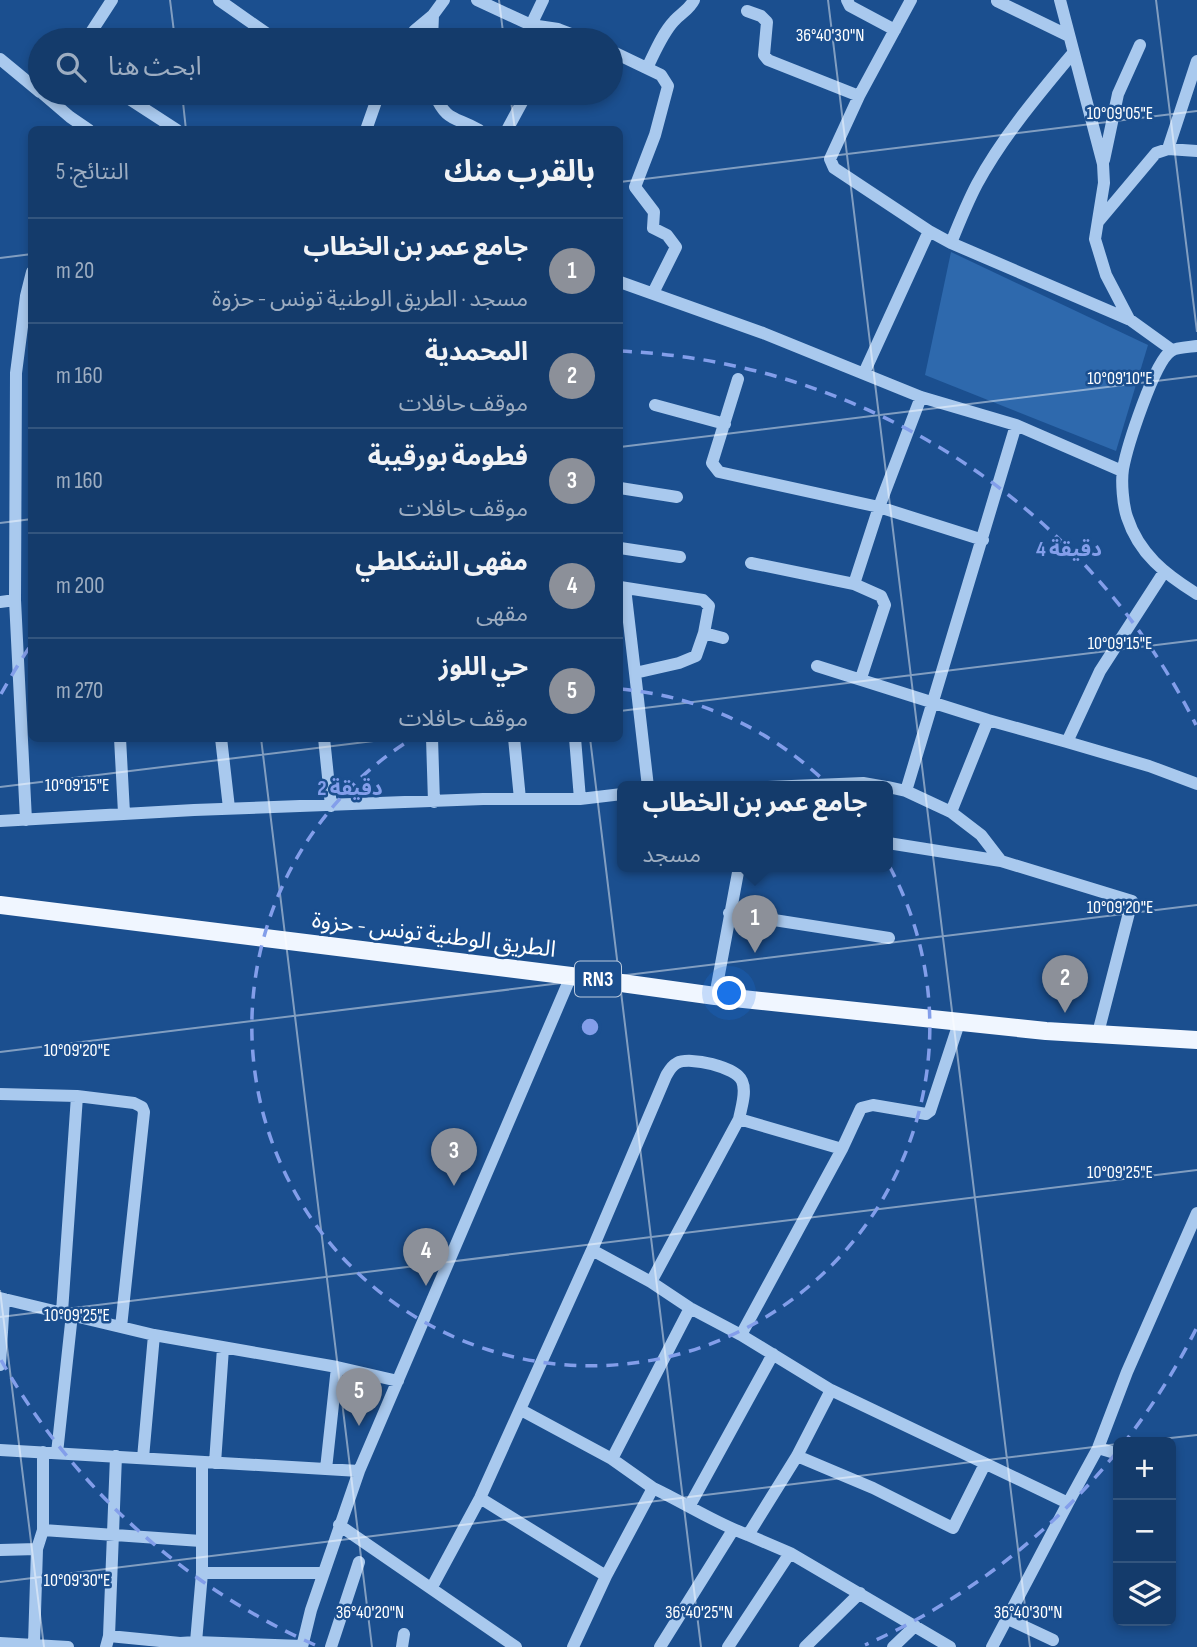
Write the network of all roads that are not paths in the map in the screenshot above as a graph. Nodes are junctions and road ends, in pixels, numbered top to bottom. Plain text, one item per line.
1 (112, 0) edge
2 (219, 0) edge
3 (444, 0) edge
4 (477, 0) edge
5 (543, 0) edge
6 (694, 0) edge
7 (846, 0) edge
8 (911, 0) edge
9 (1060, 0) edge
10 (997, 1) edge
11 (747, 11) dead end
12 (433, 15) junction
13 (531, 25) junction
14 (94, 28) edge
15 (259, 28) edge
16 (417, 28) edge
17 (432, 28) edge
18 (539, 28) edge
19 (895, 30) junction
20 (1069, 36) junction
21 (1140, 45) dead end
22 (1073, 53) junction
23 (623, 57) edge
24 (0, 59) edge
25 (1197, 61) edge
26 (647, 68) junction
27 (28, 82) edge
28 (859, 96) junction
29 (52, 105) edge
30 (138, 105) edge
31 (375, 105) edge
32 (441, 105) edge
33 (521, 105) edge
34 (68, 123) edge
35 (171, 126) edge
36 (367, 126) edge
37 (469, 126) edge
38 (509, 126) edge
39 (1168, 149) junction
40 (1197, 151) edge
41 (1103, 164) junction
42 (1096, 225) junction
43 (929, 231) junction
44 (951, 243) junction
45 (623, 283) edge
46 (28, 287) edge
47 (653, 293) junction
48 (1129, 320) junction
49 (1197, 346) edge
50 (1172, 350) junction
51 (864, 373) junction
52 (738, 379) dead end
53 (921, 397) junction
54 (654, 405) dead end
55 (724, 424) junction
56 (1016, 425) junction
57 (1122, 471) junction
58 (623, 488) edge
59 (677, 497) dead end
60 (879, 507) junction
61 (983, 540) junction
62 (623, 548) edge
63 (680, 557) dead end
64 (751, 563) dead end
65 (1164, 572) junction
66 (854, 584) junction
67 (623, 587) edge
68 (623, 594) edge
69 (1197, 594) edge
70 (15, 600) junction
71 (0, 602) edge
72 (704, 633) junction
73 (723, 638) dead end
74 (817, 666) dead end
75 (635, 673) junction
76 (861, 678) junction
77 (933, 702) junction
78 (988, 720) junction
79 (120, 742) edge
80 (222, 742) edge
81 (324, 742) edge
82 (432, 742) edge
83 (514, 742) edge
84 (575, 742) edge
85 (1067, 742) junction
86 (647, 781) edge
87 (1197, 784) edge
88 (893, 788) edge
89 (906, 791) junction
90 (617, 795) edge
91 (520, 799) junction
92 (580, 799) junction
93 (434, 802) junction
94 (331, 806) junction
95 (229, 808) junction
96 (951, 812) junction
97 (124, 813) junction
98 (26, 820) junction
99 (0, 821) edge
100 (893, 844) edge
101 (1001, 862) junction
102 (738, 872) edge
103 (0, 905) edge
104 (729, 913) junction
105 (889, 938) dead end
106 (571, 976) junction
107 (715, 996) junction
108 (959, 1023) junction
109 (1098, 1033) junction
110 (1197, 1040) edge
111 (77, 1097) junction
112 (0, 1098) edge
113 (739, 1119) junction
114 (842, 1149) junction
115 (1197, 1213) edge
116 (592, 1250) junction
117 (651, 1282) junction
118 (2, 1298) edge
119 (690, 1308) junction
120 (67, 1313) junction
121 (121, 1327) junction
122 (154, 1335) junction
123 (741, 1335) junction
124 (223, 1348) junction
125 (774, 1354) junction
126 (0, 1365) edge
127 (337, 1367) junction
128 (398, 1381) junction
129 (831, 1390) junction
130 (521, 1410) junction
131 (1098, 1448) junction
132 (0, 1450) edge
133 (43, 1452) junction
134 (1113, 1452) edge
135 (57, 1453) junction
136 (116, 1456) junction
137 (797, 1456) junction
138 (143, 1458) junction
139 (612, 1459) junction
140 (208, 1463) junction
141 (985, 1464) junction
142 (326, 1469) junction
143 (359, 1471) junction
144 (653, 1488) junction
145 (480, 1498) junction
146 (1068, 1503) junction
147 (690, 1505) junction
148 (339, 1525) junction
149 (733, 1530) junction
150 (43, 1531) junction
151 (748, 1535) junction
152 (112, 1536) junction
153 (201, 1542) junction
154 (37, 1549) junction
155 (0, 1550) edge
156 (790, 1553) junction
157 (359, 1562) dead end
158 (202, 1573) junction
159 (324, 1573) junction
160 (606, 1576) junction
161 (432, 1587) junction
162 (860, 1593) junction
163 (1008, 1619) junction
164 (915, 1626) junction
165 (1053, 1640) dead end
166 (107, 1642) edge
167 (196, 1642) junction
168 (0, 1643) edge
169 (34, 1644) junction
170 (180, 1645) edge
171 (68, 1647) edge
172 (302, 1647) edge
173 (331, 1647) edge
174 (516, 1647) edge
175 (573, 1647) edge
176 (660, 1647) edge
177 (728, 1647) edge
178 (805, 1647) edge
179 (893, 1647) edge
180 (950, 1647) edge
181 (992, 1647) edge

1 - 14 street
2 - 15 street
3 - 12 street
4 - 13 street
5 - 13 street
6 - 26 street
7 - 19 street
8 - 19 street
9 - 20 street
10 - 20 street
11 - 28 street
12 - 16 street
12 - 17 street
13 - 18 street
19 - 28 street
20 - 22 street
21 - 41 street
22 - 41 street
22 - 44 street
23 - 26 street
24 - 27 street
25 - 39 street
26 - 47 street
28 - 43 street
29 - 34 street
30 - 35 street
31 - 36 street
32 - 37 street
33 - 38 street
39 - 40 street
39 - 42 street
41 - 42 street
42 - 48 street
43 - 44 street
43 - 51 street
44 - 48 street
45 - 47 street
46 - 70 street
47 - 51 street
48 - 50 street
49 - 50 street
50 - 57 street
51 - 53 street
52 - 55 street
53 - 56 street
53 - 60 street
54 - 55 street
55 - 60 street
56 - 57 street
56 - 61 street
57 - 65 street
58 - 59 street
60 - 61 street
60 - 66 street
61 - 77 street
62 - 63 street
64 - 66 street
65 - 69 street
65 - 85 street
66 - 76 street
67 - 72 street
68 - 75 street
70 - 71 street
70 - 98 street
72 - 73 street
72 - 75 street
74 - 76 street
75 - 86 street
76 - 77 street
77 - 78 street
77 - 89 street
78 - 85 street
78 - 96 street
79 - 97 street
80 - 95 street
81 - 94 street
82 - 93 street
83 - 91 street
84 - 92 street
85 - 87 street
88 - 89 street
89 - 96 street
90 - 92 street
91 - 92 street
91 - 93 street
93 - 94 street
94 - 95 street
95 - 97 street
96 - 101 street
97 - 98 street
98 - 99 street
100 - 101 street
101 - 109 street
102 - 104 street
103 - 106 main road, الطريق الوطنية تونس - حزوة / RN3
104 - 105 street
104 - 107 street
106 - 107 main road, الطريق الوطنية تونس - حزوة / RN3
106 - 128 street
107 - 108 main road, الطريق الوطنية تونس - حزوة / RN3
108 - 109 main road, الطريق الوطنية تونس - حزوة / RN3
108 - 114 street
109 - 110 main road, الطريق الوطنية تونس - حزوة / RN3
111 - 112 street
111 - 120 street
111 - 121 street
113 - 114 street
113 - 116 street
113 - 117 street
114 - 123 street
115 - 131 street
116 - 117 street
116 - 130 street
117 - 119 street
118 - 120 street
118 - 126 street
119 - 123 street
119 - 139 street
120 - 121 street
120 - 135 street
121 - 122 street
122 - 124 street
122 - 138 street
123 - 125 street
124 - 127 street
124 - 140 street
125 - 129 street
125 - 147 street
127 - 128 street
127 - 142 street
128 - 143 street
129 - 137 street
129 - 141 street
130 - 139 street
130 - 145 street
131 - 134 street
131 - 146 street
132 - 133 street
133 - 135 street
133 - 150 street
135 - 136 street
136 - 138 street
136 - 152 street
137 - 141 street
137 - 151 street
138 - 140 street
139 - 144 street
140 - 142 street
140 - 153 street
141 - 146 street
142 - 143 street
143 - 148 street
144 - 147 street
144 - 160 street
145 - 160 street
145 - 161 street
146 - 163 street
147 - 149 street
148 - 159 street
148 - 161 street
149 - 151 street
149 - 176 street
150 - 152 street
150 - 154 street
151 - 156 street
152 - 153 street
152 - 166 street
153 - 158 street
154 - 155 street
154 - 169 street
156 - 162 street
156 - 177 street
157 - 173 street
158 - 159 street
158 - 167 street
159 - 172 street
160 - 175 street
161 - 174 street
162 - 164 street
162 - 178 street
163 - 165 street
163 - 181 street
164 - 179 street
164 - 180 street
166 - 170 street
167 - 170 street
167 - 172 street
168 - 169 street
169 - 171 street

